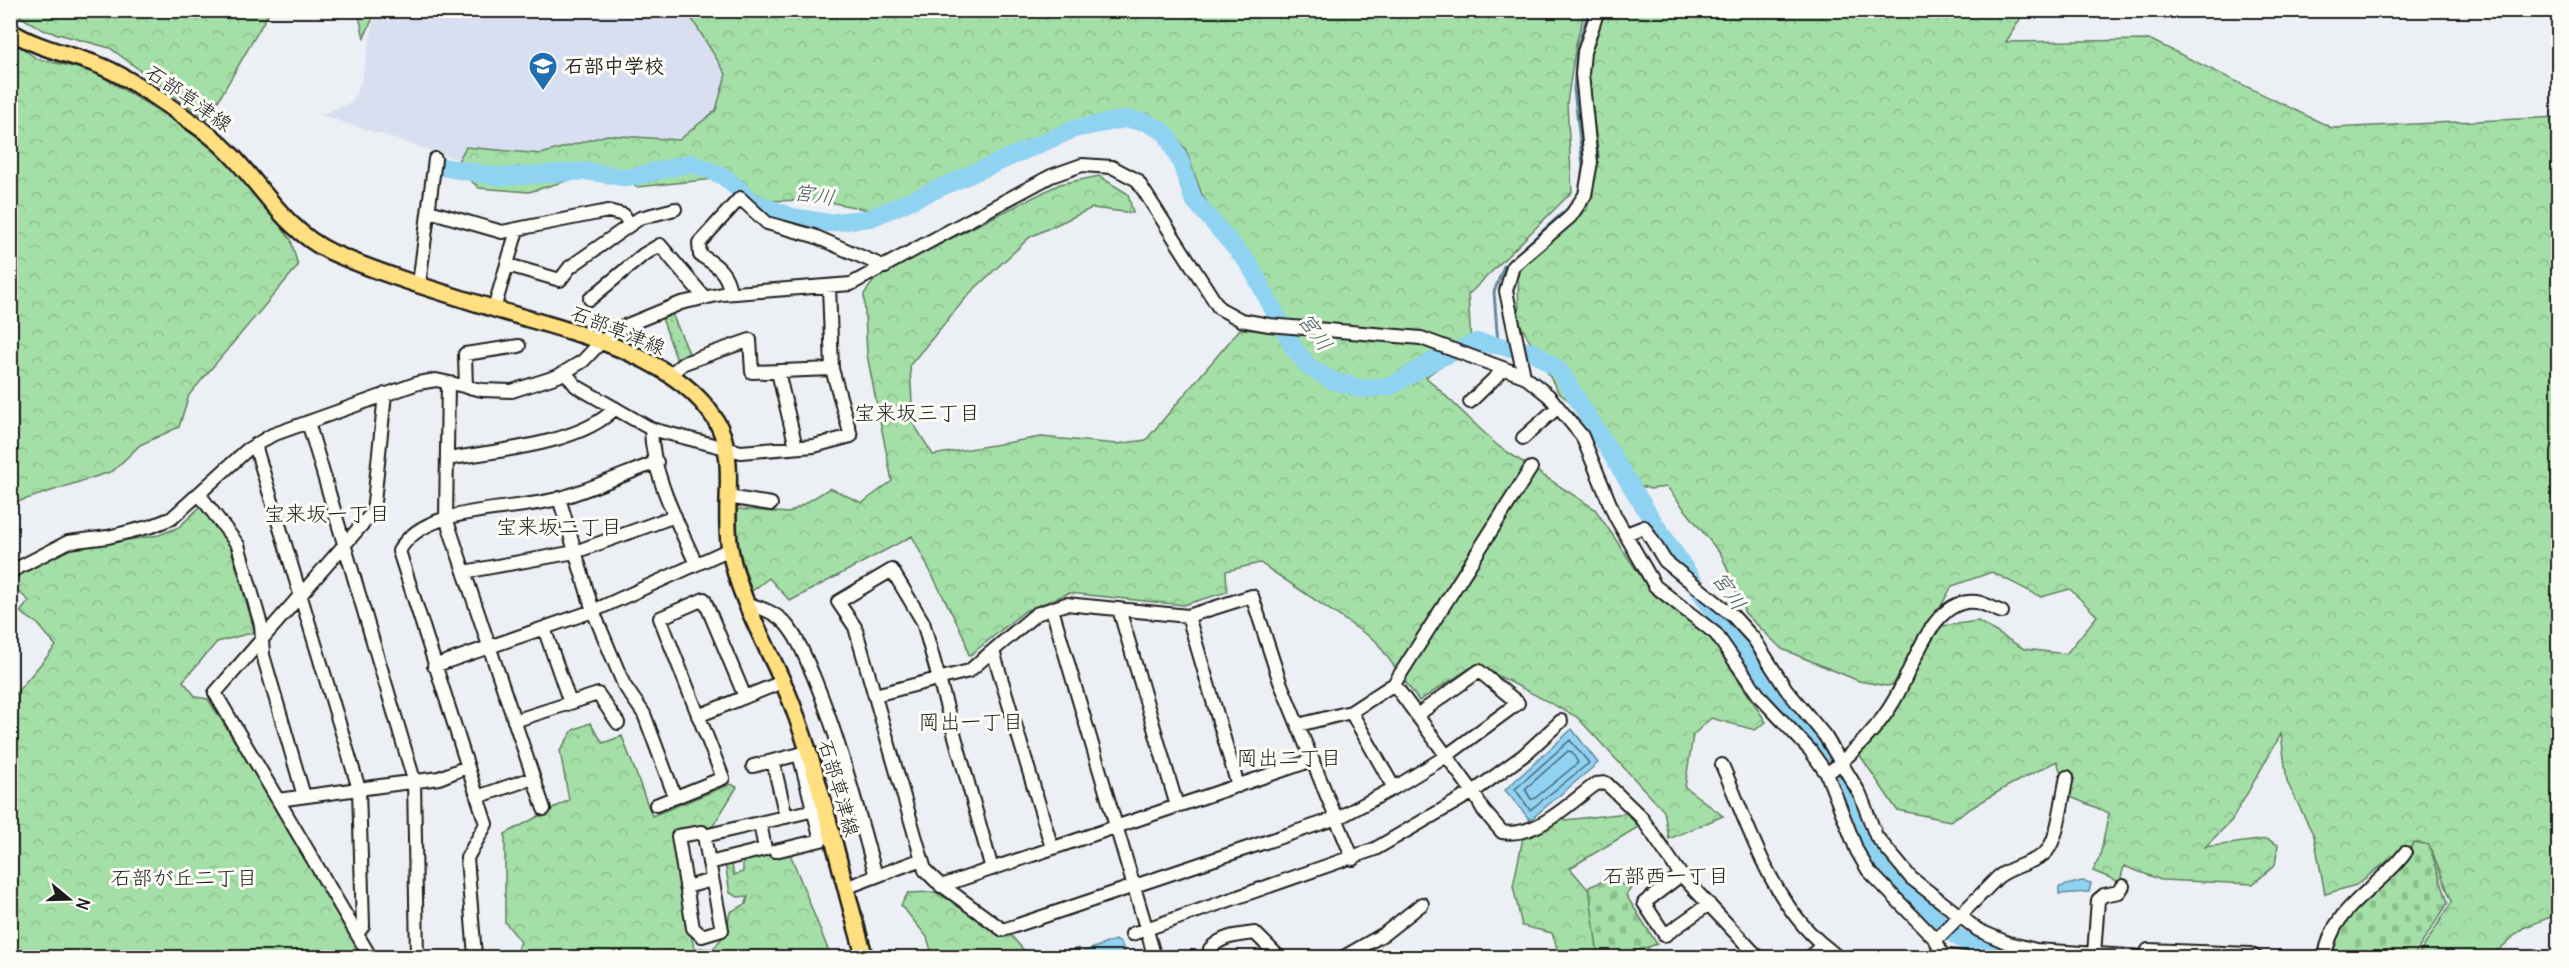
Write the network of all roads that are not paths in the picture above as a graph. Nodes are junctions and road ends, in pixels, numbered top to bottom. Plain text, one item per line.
1 (1598, 10) edge
2 (10, 32) edge
3 (435, 159) dead end
4 (675, 209) dead end
5 (429, 211) junction
6 (630, 225) junction
7 (518, 230) junction
8 (508, 265) junction
9 (885, 267) junction
10 (419, 284) junction
11 (829, 286) junction
12 (730, 293) junction
13 (705, 298) junction
14 (590, 299) dead end
15 (494, 309) junction
16 (601, 342) junction
17 (519, 346) dead end
18 (832, 369) junction
19 (1504, 369) junction
20 (565, 372) junction
21 (778, 372) junction
22 (669, 375) junction
23 (1524, 376) junction
24 (448, 383) junction
25 (466, 387) junction
26 (385, 394) junction
27 (1470, 402) dead end
28 (1558, 406) junction
29 (615, 408) junction
30 (308, 422) junction
31 (651, 429) junction
32 (1523, 438) dead end
33 (255, 445) junction
34 (796, 447) junction
35 (725, 448) junction
36 (447, 459) junction
37 (657, 462) junction
38 (1531, 468) dead end
39 (199, 494) junction
40 (728, 497) junction
41 (559, 498) junction
42 (771, 504) dead end
43 (675, 516) junction
44 (446, 518) junction
45 (1628, 534) junction
46 (344, 546) junction
47 (730, 549) junction
48 (575, 552) junction
49 (696, 564) junction
50 (10, 572) edge
51 (464, 572) junction
52 (301, 595) junction
53 (748, 604) junction
54 (1052, 609) junction
55 (1119, 609) junction
56 (593, 611) junction
57 (2002, 612) dead end
58 (1188, 616) junction
59 (544, 628) junction
60 (262, 639) junction
61 (489, 647) junction
62 (993, 651) junction
63 (434, 666) junction
64 (939, 679) junction
65 (782, 682) junction
66 (1395, 684) junction
67 (874, 695) junction
68 (745, 697) junction
69 (570, 703) junction
70 (1351, 712) junction
71 (1417, 715) junction
72 (698, 716) junction
73 (514, 721) junction
74 (1561, 721) dead end
75 (618, 723) dead end
76 (1298, 724) junction
77 (803, 753) junction
78 (1447, 756) junction
79 (1313, 760) junction
80 (773, 761) junction
81 (1841, 763) junction
82 (1722, 765) dead end
83 (753, 766) dead end
84 (467, 767) junction
85 (1827, 774) junction
86 (2067, 777) dead end
87 (533, 778) junction
88 (414, 780) junction
89 (1238, 786) junction
90 (1394, 788) junction
91 (359, 789) junction
92 (1473, 792) junction
93 (304, 796) junction
94 (477, 796) junction
95 (675, 797) junction
96 (278, 800) junction
97 (656, 805) dead end
98 (1177, 806) junction
99 (544, 809) dead end
100 (819, 809) junction
101 (786, 817) junction
102 (1336, 818) junction
103 (760, 823) junction
104 (1116, 827) junction
105 (704, 836) junction
106 (1052, 848) junction
107 (775, 851) dead end
108 (2405, 853) dead end
109 (922, 859) junction
110 (1353, 859) junction
111 (709, 863) junction
112 (992, 868) junction
113 (1681, 875) junction
114 (876, 876) junction
115 (712, 880) junction
116 (941, 886) junction
117 (1134, 886) junction
118 (2123, 886) dead end
119 (686, 887) junction
120 (845, 888) junction
121 (1422, 904) dead end
122 (1709, 904) junction
123 (1959, 918) junction
124 (1146, 929) junction
125 (357, 934) junction
126 (1132, 934) dead end
127 (1939, 937) junction
128 (1822, 944) junction
129 (2094, 951) junction
130 (371, 957) edge
131 (417, 957) edge
132 (469, 957) edge
133 (865, 957) edge
134 (1155, 957) edge
135 (1212, 957) edge
136 (1280, 957) edge
137 (1342, 957) edge
138 (1759, 957) edge
139 (1810, 957) edge
140 (1839, 957) edge
141 (1940, 957) edge
142 (1964, 957) edge
143 (2159, 957) edge
144 (2257, 957) edge
145 (2325, 957) edge

1 - 23 street
2 - 10 main road, 石部草津線
3 - 5 street
4 - 6 street
5 - 7 street
5 - 10 street
6 - 7 street
6 - 8 street
7 - 8 street
8 - 15 street
9 - 11 street
9 - 12 street
9 - 19 street
10 - 15 main road, 石部草津線
11 - 12 street
11 - 18 street
12 - 13 street
13 - 14 street
13 - 16 street
15 - 16 main road, 石部草津線
16 - 20 street
16 - 22 main road, 石部草津線
17 - 25 street
18 - 21 street
18 - 34 street
19 - 23 street
19 - 27 street
20 - 25 street
20 - 29 street
21 - 22 street
21 - 34 street
22 - 35 main road, 石部草津線
23 - 28 street
24 - 25 street
24 - 26 street
24 - 36 street
26 - 30 street
26 - 46 street
28 - 32 street
28 - 45 street
29 - 31 street
29 - 36 street
30 - 33 street
30 - 46 street
31 - 35 street
31 - 37 street
33 - 39 street
33 - 52 street
34 - 35 street
35 - 40 main road, 石部草津線
36 - 44 street
37 - 41 street
37 - 43 street
38 - 66 street
39 - 50 street
39 - 60 street
40 - 42 street
40 - 47 main road, 石部草津線
41 - 44 street
41 - 48 street
43 - 48 street
43 - 49 street
44 - 51 street
44 - 63 street
45 - 81 street
45 - 85 street
46 - 52 street
46 - 88 street
47 - 49 street
47 - 53 main road, 石部草津線
48 - 51 street
48 - 56 street
49 - 56 street
51 - 61 street
52 - 60 street
52 - 91 street
53 - 65 main road, 石部草津線
53 - 114 street
54 - 55 street
54 - 62 street
54 - 104 street
55 - 58 street
55 - 98 street
56 - 59 street
56 - 95 street
57 - 81 street
58 - 76 street
58 - 89 street
59 - 61 street
59 - 69 street
60 - 93 street
60 - 96 street
61 - 63 street
61 - 73 street
62 - 64 street
62 - 106 street
63 - 84 street
64 - 67 street
64 - 67 street
64 - 112 street
65 - 68 street
65 - 77 main road, 石部草津線
66 - 70 street
66 - 71 street
67 - 109 street
68 - 72 street
68 - 72 street
69 - 73 street
69 - 75 street
70 - 76 street
70 - 90 street
71 - 78 street
71 - 78 street
72 - 95 street
73 - 87 street
74 - 92 street
76 - 79 street
77 - 80 street
77 - 100 main road, 石部草津線
78 - 90 street
78 - 92 street
79 - 89 street
79 - 102 street
80 - 83 street
80 - 101 street
81 - 85 street
81 - 123 street
82 - 128 street
84 - 88 street
84 - 94 street
85 - 127 street
86 - 123 street
87 - 94 street
87 - 99 street
88 - 91 street
88 - 131 street
89 - 98 street
90 - 102 street
91 - 93 street
91 - 125 street
92 - 110 street
92 - 113 street
93 - 96 street
94 - 132 street
95 - 97 street
96 - 125 street
98 - 104 street
100 - 101 street
100 - 107 street
100 - 120 main road, 石部草津線
101 - 103 street
102 - 110 street
102 - 117 street
103 - 105 street
103 - 111 street
104 - 106 street
104 - 117 street
105 - 111 street
105 - 119 street
106 - 112 street
108 - 145 street
109 - 114 street
109 - 116 street
110 - 124 street
111 - 115 street
112 - 116 street
113 - 122 street
113 - 122 street
114 - 120 street
115 - 119 street
115 - 119 street
116 - 117 street
117 - 124 street
118 - 129 street
120 - 133 main road, 石部草津線
121 - 137 street
122 - 138 street
123 - 127 street
123 - 129 street
124 - 126 street
124 - 134 street
125 - 130 street
127 - 141 street
128 - 139 street
128 - 140 street
129 - 143 street
129 - 144 street
135 - 136 street
141 - 142 street

